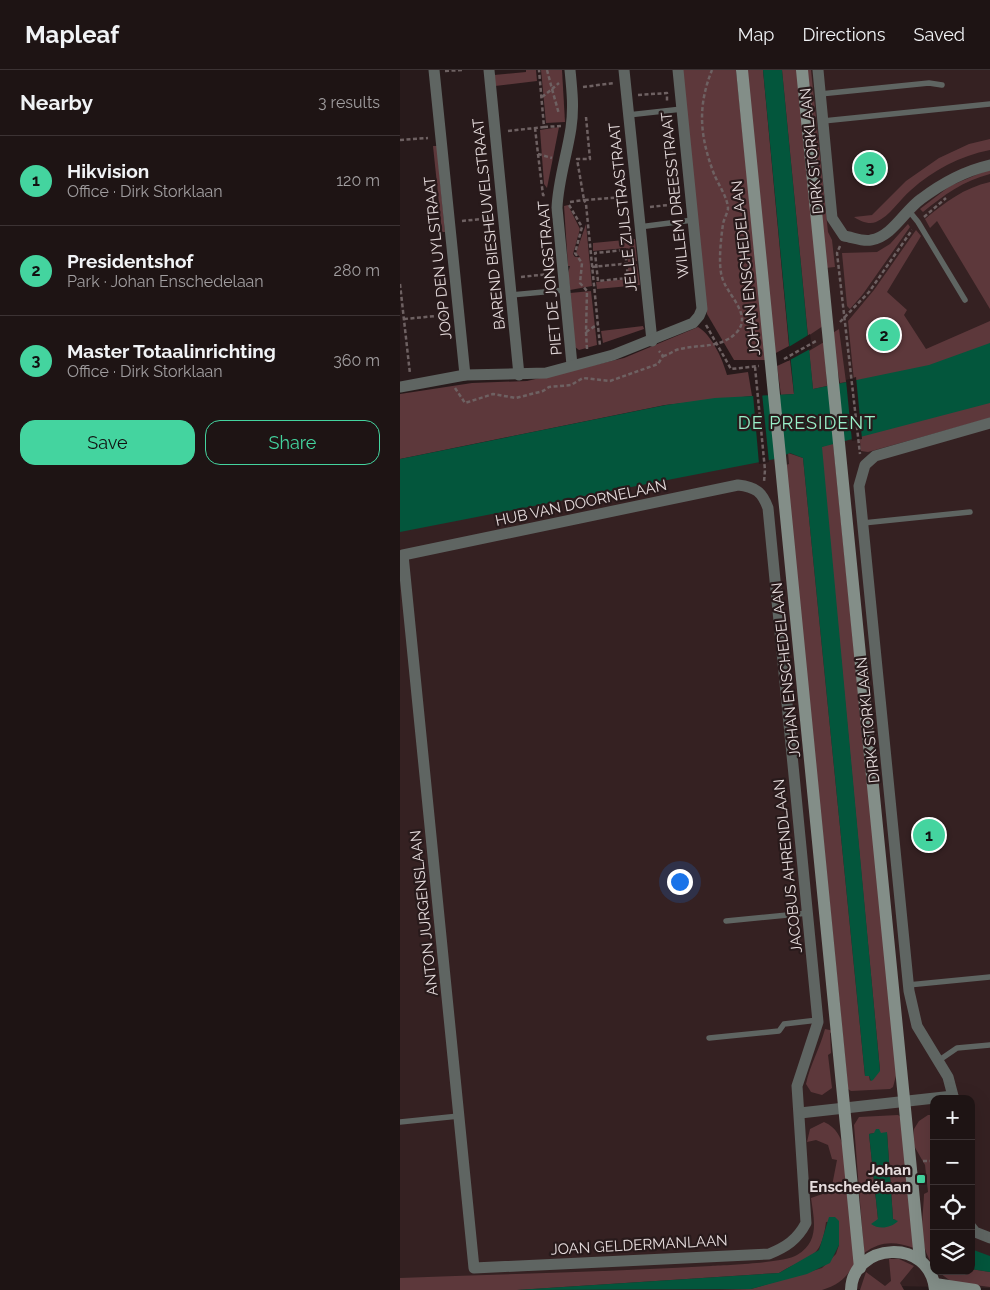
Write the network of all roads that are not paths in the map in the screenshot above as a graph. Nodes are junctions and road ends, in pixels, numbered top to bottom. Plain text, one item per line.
1 (434, 70) edge
2 (489, 70) edge
3 (624, 70) edge
4 (678, 70) edge
5 (742, 70) edge
6 (802, 70) edge
7 (818, 70) edge
8 (570, 72) edge
9 (942, 85) dead end
10 (820, 94) junction
11 (990, 104) edge
12 (682, 109) junction
13 (628, 115) junction
14 (823, 121) junction
15 (990, 165) edge
16 (909, 211) junction
17 (693, 220) junction
18 (639, 227) junction
19 (565, 290) junction
20 (511, 295) junction
21 (965, 300) dead end
22 (652, 340) junction
23 (572, 365) junction
24 (465, 375) junction
25 (518, 375) junction
26 (405, 386) edge
27 (990, 423) edge
28 (763, 494) joint
29 (970, 512) dead end
30 (863, 523) junction
31 (403, 555) joint
32 (808, 913) junction
33 (726, 921) dead end
34 (990, 977) edge
35 (908, 986) junction
36 (818, 1020) junction
37 (709, 1038) dead end
38 (990, 1045) edge
39 (938, 1061) junction
40 (952, 1095) edge
41 (930, 1099) edge
42 (905, 1100) junction
43 (845, 1106) junction
44 (800, 1113) junction
45 (459, 1116) junction
46 (400, 1122) edge
47 (973, 1230) edge
48 (800, 1234) joint
49 (990, 1238) edge
50 (920, 1260) junction
51 (474, 1268) joint
52 (860, 1268) junction
53 (935, 1287) edge
54 (848, 1288) edge
55 (975, 1290) edge

1 - 24 street, JOOP DEN UYLSTRAAT
2 - 20 street, BAREND BIESHEUVELSTRAAT
3 - 13 street, JELLE ZIJLSTRASTRAAT
4 - 12 street, WILLEM DREESSTRAAT
5 - 43 street, JOHAN ENSCHEDELAAN
6 - 42 street
7 - 10 street, DIRK STORKLAAN
8 - 19 street, PIET DE JONGSTRAAT
9 - 10 lane
10 - 14 street, DIRK STORKLAAN
11 - 14 lane
12 - 13 lane
12 - 17 street, WILLEM DREESSTRAAT
13 - 18 street, JELLE ZIJLSTRASTRAAT
14 - 16 street, DIRK STORKLAAN
15 - 16 street
16 - 21 lane
17 - 18 lane
17 - 22 street, WILLEM DREESSTRAAT
18 - 22 street, JELLE ZIJLSTRASTRAAT
19 - 20 lane
19 - 23 street, PIET DE JONGSTRAAT
20 - 25 street, BAREND BIESHEUVELSTRAAT
22 - 23 street
23 - 25 street
24 - 25 street
24 - 26 street
27 - 30 street, DIRK STORKLAAN
28 - 31 street, HUB VAN DOORNELAAN
28 - 32 street, JACOBUS AHRENDLAAN
29 - 30 lane
30 - 35 street, DIRK STORKLAAN
31 - 45 street, ANTON JURGENSLAAN
32 - 33 lane
32 - 36 street, JACOBUS AHRENDLAAN
34 - 35 lane
35 - 39 street, DIRK STORKLAAN
36 - 37 lane
36 - 44 street, JACOBUS AHRENDLAAN
38 - 39 lane
39 - 40 street, DIRK STORKLAAN
41 - 42 street
42 - 43 street
42 - 50 street
43 - 44 street
43 - 52 street, JOHAN ENSCHEDELAAN
44 - 48 street, JACOBUS AHRENDLAAN
45 - 46 lane
45 - 51 street, ANTON JURGENSLAAN
47 - 49 street
48 - 51 street, JOAN GELDERMANLAAN
50 - 52 street
50 - 53 street
52 - 54 street
53 - 55 street

